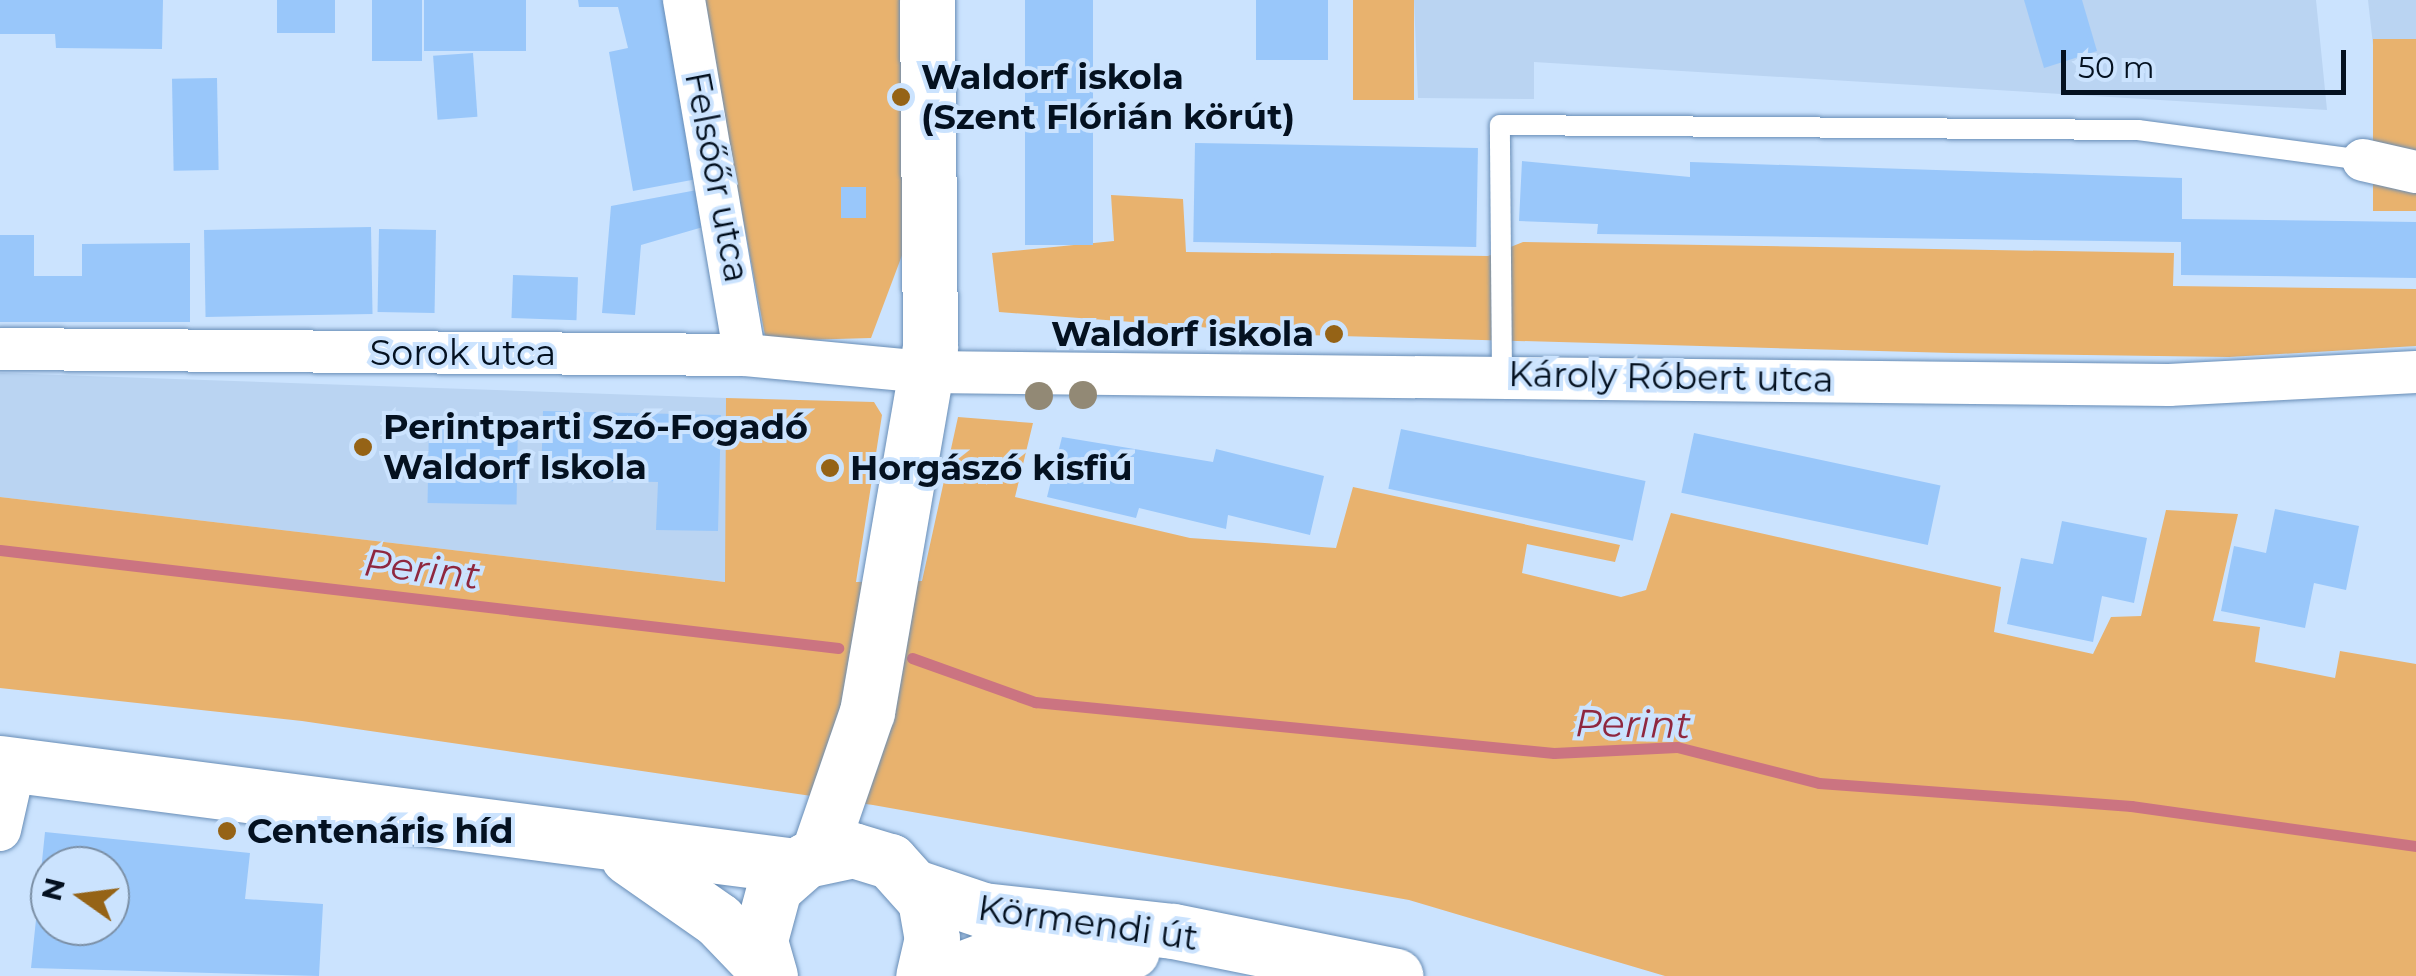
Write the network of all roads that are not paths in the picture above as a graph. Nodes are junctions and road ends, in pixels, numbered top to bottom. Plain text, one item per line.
1 (684, 0) edge
2 (927, 0) edge
3 (2363, 160) joint
4 (2416, 172) edge
5 (0, 349) edge
6 (744, 355) junction
7 (926, 372) junction
8 (2416, 372) edge
9 (1502, 374) junction
10 (862, 743) junction
11 (7, 765) edge
12 (0, 830) edge
13 (612, 847) junction
14 (807, 860) junction
15 (904, 875) junction
16 (1260, 950) junction
17 (769, 974) edge
18 (922, 976) edge
19 (942, 976) edge
20 (1396, 976) edge

1 - 6 street, Felsőőr utca
2 - 7 street
3 - 4 street
3 - 9 lane
5 - 6 street, Sorok utca
6 - 7 street, Sorok utca
7 - 9 street, Károly Róbert utca
7 - 10 street
8 - 9 street, Károly Róbert utca
10 - 14 street
10 - 15 street
11 - 12 street
11 - 13 street
13 - 14 street
13 - 17 street
14 - 15 street, Körmendi út
14 - 17 street
15 - 16 street, Körmendi út
15 - 18 street
16 - 19 street, Körmendi út
16 - 20 street, Körmendi út

